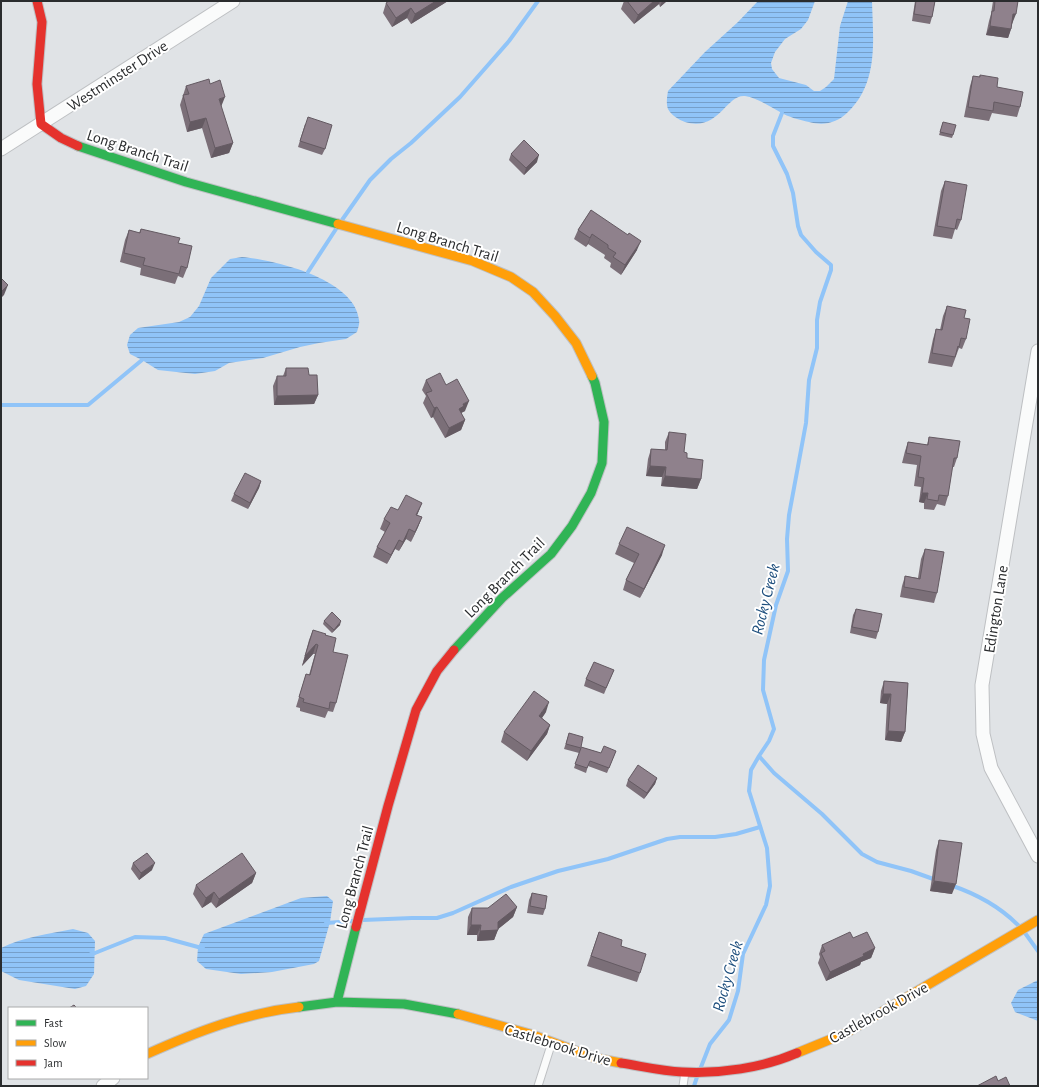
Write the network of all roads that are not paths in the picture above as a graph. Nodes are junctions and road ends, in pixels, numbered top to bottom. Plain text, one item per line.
1 (37, 1) edge
2 (233, 1) edge
3 (41, 124) junction
4 (1, 149) edge
5 (1038, 351) edge
6 (1038, 856) edge
7 (1038, 920) edge
8 (337, 1002) junction
9 (552, 1042) junction
10 (148, 1054) edge
11 (685, 1072) junction
12 (112, 1079) edge
13 (103, 1086) edge
14 (538, 1086) edge
15 (683, 1086) edge

1 - 3 street
2 - 3 street, Westminster Drive
3 - 4 street, Westminster Drive
3 - 8 street, Long Branch Trail
5 - 6 street, Edington Lane
7 - 11 street, Castlebrook Drive
8 - 9 street, Castlebrook Drive
8 - 10 street, Castlebrook Drive
9 - 11 street, Castlebrook Drive
9 - 14 lane
11 - 15 lane
12 - 13 street

